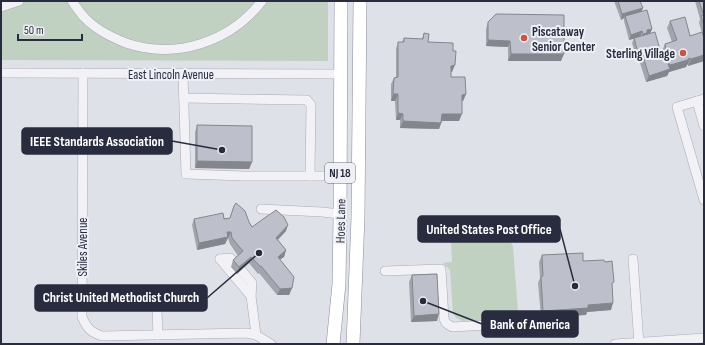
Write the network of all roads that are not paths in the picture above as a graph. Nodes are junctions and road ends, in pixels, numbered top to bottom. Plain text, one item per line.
1 (18, 1) edge
2 (72, 1) edge
3 (262, 1) edge
4 (341, 1) edge
5 (360, 1) edge
6 (1, 6) edge
7 (1, 73) edge
8 (83, 73) junction
9 (183, 74) junction
10 (340, 74) junction
11 (184, 98) junction
12 (700, 100) edge
13 (704, 126) edge
14 (310, 176) junction
15 (340, 176) junction
16 (704, 200) edge
17 (260, 209) dead end
18 (340, 214) junction
19 (633, 259) dead end
20 (385, 271) dead end
21 (251, 296) junction
22 (157, 310) dead end
23 (524, 323) dead end
24 (193, 334) junction
25 (256, 335) junction
26 (164, 338) edge
27 (704, 338) edge
28 (664, 342) edge
29 (639, 343) edge
30 (193, 344) edge
31 (271, 344) edge
32 (333, 344) edge
33 (353, 344) edge
34 (615, 344) edge

1 - 6 street
2 - 3 street
4 - 10 highway, Hoes Lane / NJ 18
5 - 33 highway, Hoes Lane / NJ 18
7 - 8 street, East Lincoln Avenue
8 - 9 street, East Lincoln Avenue
8 - 26 street, Skiles Avenue
9 - 10 street, East Lincoln Avenue
9 - 11 street
10 - 15 highway, Hoes Lane / NJ 18
11 - 14 street
11 - 14 street
12 - 13 street
12 - 16 street
14 - 15 street
15 - 18 highway, Hoes Lane / NJ 18
17 - 18 street
18 - 32 highway, Hoes Lane / NJ 18
19 - 29 street
20 - 23 street
21 - 21 street
21 - 25 street
22 - 26 street
24 - 25 street, Skiles Avenue
24 - 26 street, Skiles Avenue
24 - 30 street
25 - 31 street, Skiles Avenue
27 - 28 street
28 - 29 street
29 - 34 street

